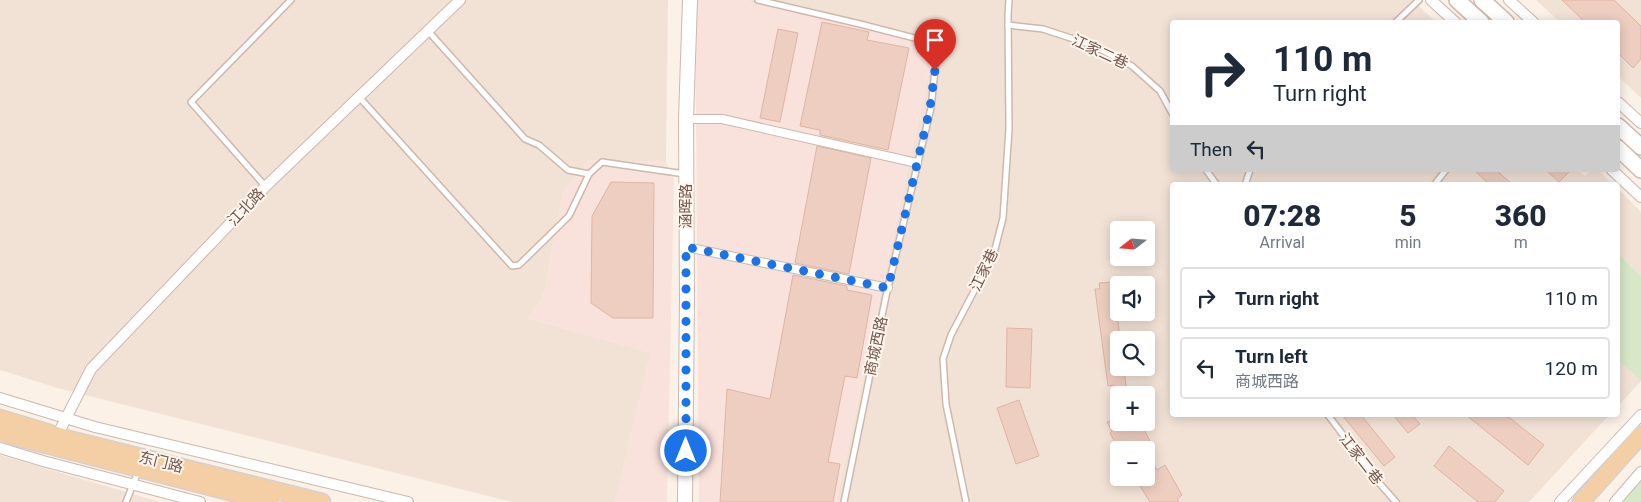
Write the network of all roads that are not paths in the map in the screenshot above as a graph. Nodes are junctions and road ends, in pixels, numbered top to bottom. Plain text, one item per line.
1 (291, 0) edge
2 (460, 0) edge
3 (690, 0) edge
4 (758, 0) edge
5 (1009, 0) edge
6 (1420, 0) edge
7 (1431, 0) edge
8 (1457, 0) edge
9 (1482, 0) edge
10 (1509, 0) edge
11 (1398, 20) edge
12 (1453, 20) edge
13 (1479, 20) edge
14 (1504, 20) edge
15 (1531, 20) edge
16 (1008, 25) junction
17 (428, 31) junction
18 (359, 97) junction
19 (1620, 104) edge
20 (1170, 109) edge
21 (686, 119) junction
22 (1641, 124) edge
23 (1620, 128) edge
24 (1641, 147) edge
25 (1620, 150) edge
26 (918, 163) junction
27 (1641, 170) edge
28 (1444, 172) edge
29 (1614, 172) edge
30 (589, 174) junction
31 (686, 174) junction
32 (1436, 182) edge
33 (266, 187) junction
34 (1641, 197) edge
35 (686, 247) junction
36 (888, 288) junction
37 (0, 398) edge
38 (1641, 415) edge
39 (1330, 417) edge
40 (0, 418) edge
41 (66, 419) junction
42 (0, 433) edge
43 (1641, 435) edge
44 (57, 436) junction
45 (0, 448) edge
46 (1641, 449) edge
47 (1641, 472) edge
48 (136, 477) junction
49 (126, 502) edge
50 (200, 502) edge
51 (269, 502) edge
52 (322, 502) edge
53 (408, 502) edge
54 (685, 502) edge
55 (844, 502) edge
56 (966, 502) edge
57 (1396, 502) edge
58 (1560, 502) edge
59 (1581, 502) edge
60 (1593, 502) edge
61 (1614, 502) edge

1 - 33 lane
2 - 17 street, 江北路
3 - 21 street, 涵晖路
4 - 26 lane, 商城西路
5 - 16 lane, 江家巷
6 - 11 lane
7 - 12 street
8 - 13 main road
9 - 14 main road
10 - 15 street
16 - 20 lane, 江家二巷
16 - 56 lane, 江家巷
17 - 18 street, 江北路
17 - 30 lane
18 - 30 lane
18 - 33 street, 江北路
19 - 22 street
21 - 26 street
21 - 31 street, 涵晖路
23 - 24 main road
25 - 27 main road
26 - 36 lane, 商城西路
28 - 32 lane
29 - 34 street
30 - 31 lane
31 - 35 street, 涵晖路
33 - 41 street, 江北路
35 - 36 street
35 - 54 street, 涵晖路
36 - 55 lane, 商城西路
37 - 41 street
38 - 58 street
39 - 57 lane, 江家二巷
40 - 44 main road, 东门路
41 - 44 street, 江北路
41 - 53 street
42 - 48 main road, 东门路
43 - 59 main road
44 - 52 main road, 东门路
45 - 48 street
46 - 60 main road
47 - 61 street
48 - 49 lane
48 - 50 street
48 - 51 main road, 东门路

